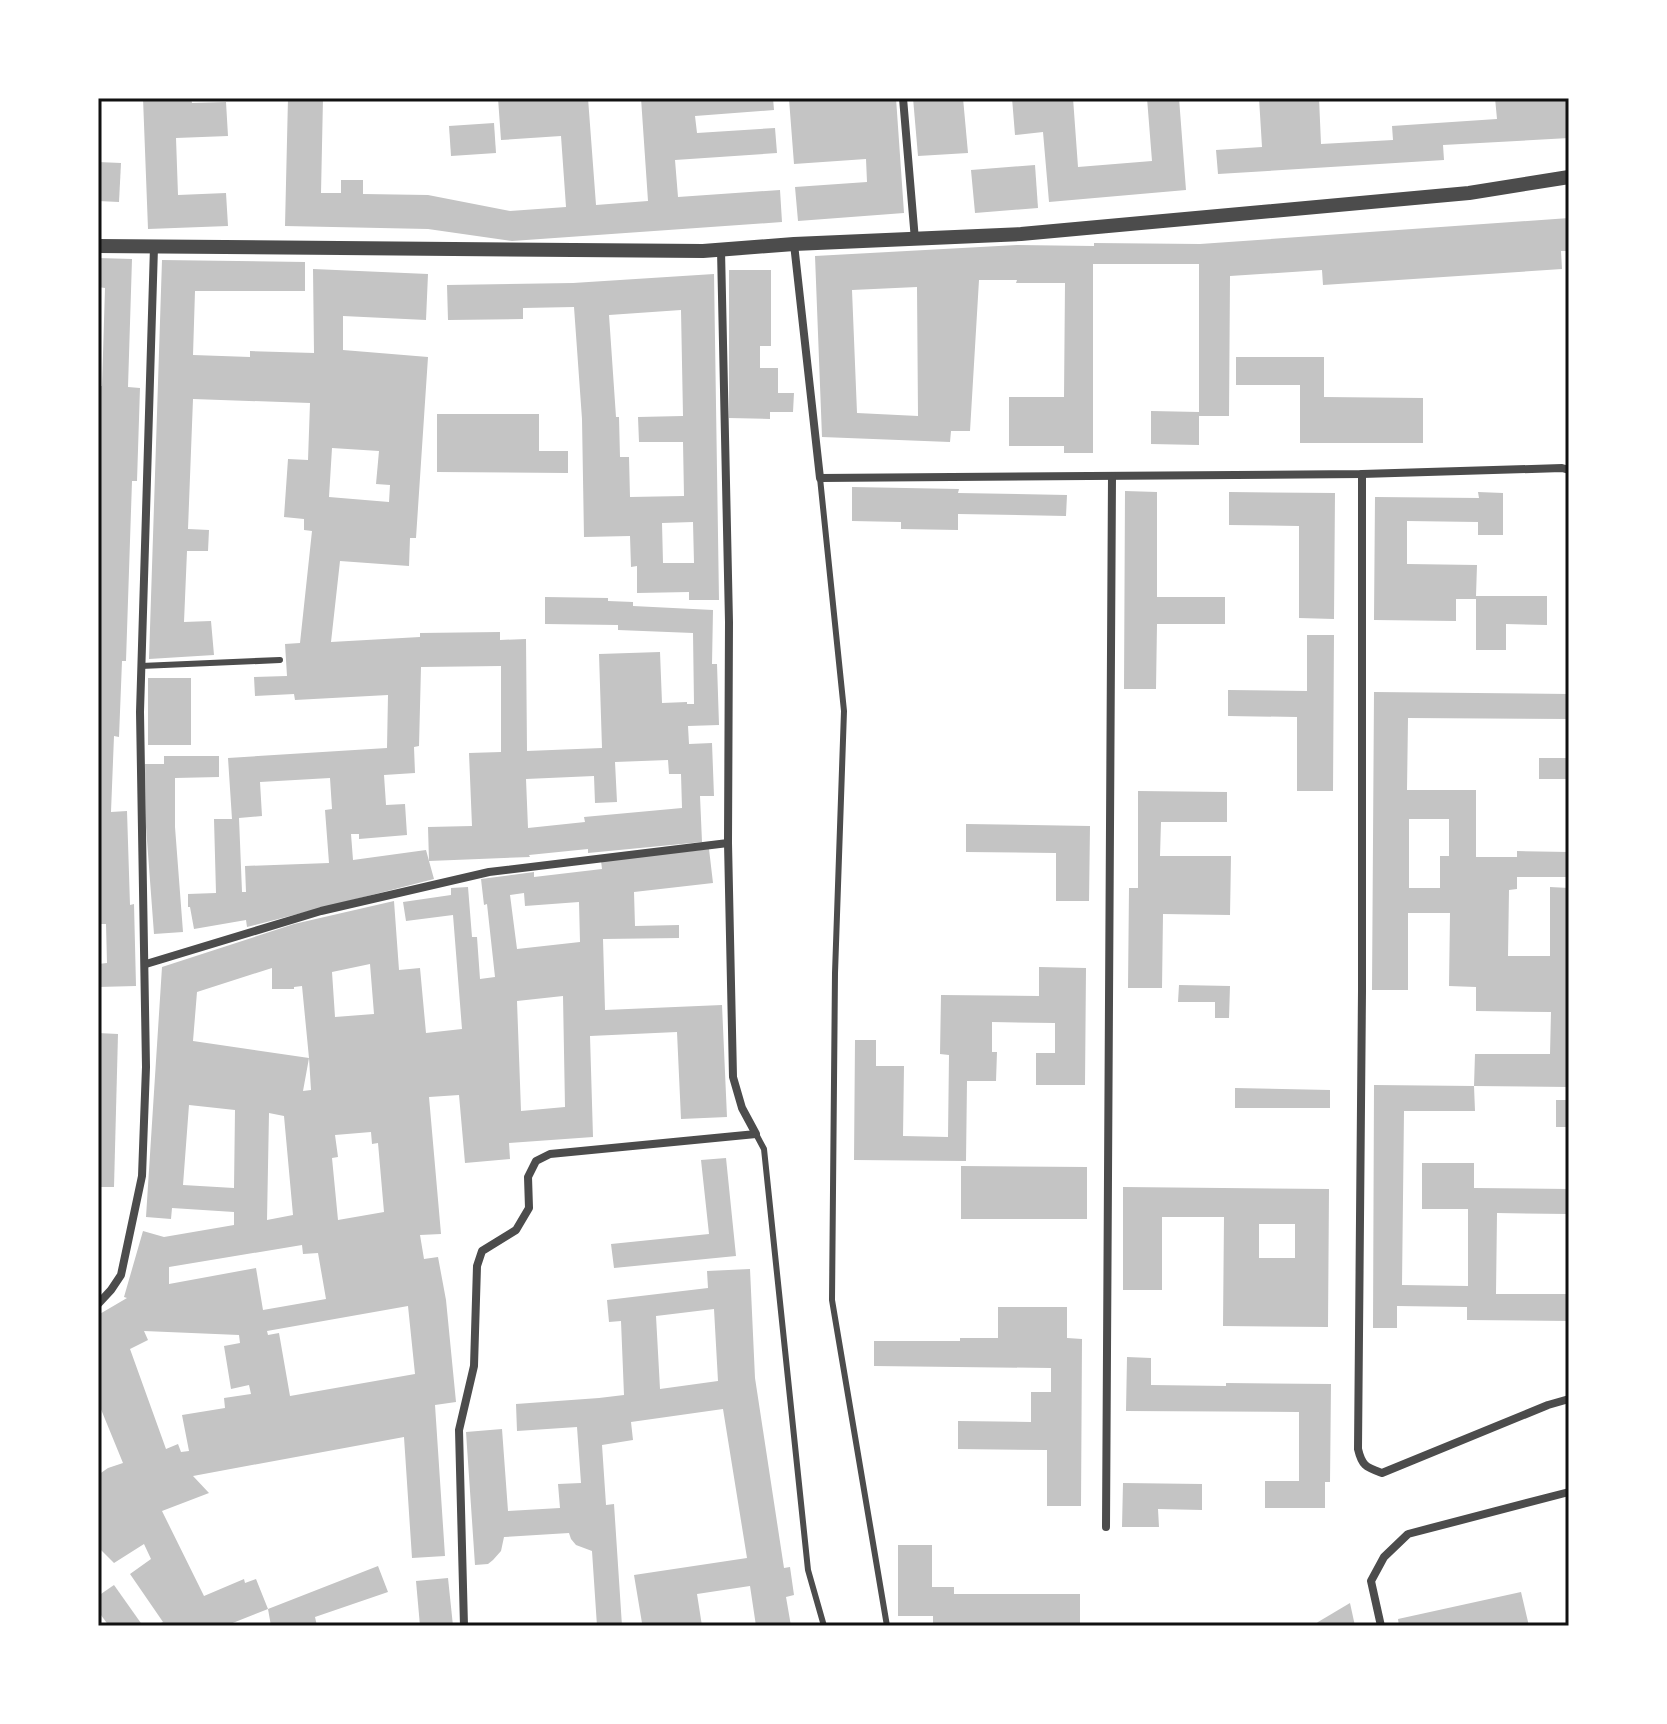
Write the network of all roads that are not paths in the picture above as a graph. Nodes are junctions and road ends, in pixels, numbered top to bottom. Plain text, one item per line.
1 (903, 98) edge
2 (1569, 177) edge
3 (915, 240) junction
4 (794, 244) junction
5 (98, 246) edge
6 (154, 247) junction
7 (721, 250) junction
8 (1569, 470) edge
9 (1362, 474) junction
10 (1112, 476) junction
11 (820, 478) junction
12 (280, 660) dead end
13 (141, 666) junction
14 (728, 843) junction
15 (146, 964) junction
16 (756, 1134) junction
17 (98, 1304) edge
18 (1569, 1399) edge
19 (1569, 1492) edge
20 (1106, 1527) dead end
21 (464, 1626) edge
22 (824, 1626) edge
23 (887, 1626) edge
24 (1381, 1626) edge

1 - 3 street
2 - 3 street
3 - 4 street
4 - 7 street
4 - 11 street
5 - 6 street
6 - 7 street
6 - 13 street
7 - 14 street
8 - 9 street
9 - 10 street
9 - 18 street
10 - 11 street
10 - 20 street
11 - 23 lane
12 - 13 lane
13 - 15 street
14 - 15 street
14 - 16 street
15 - 17 street
16 - 21 street
16 - 22 lane
19 - 24 street

